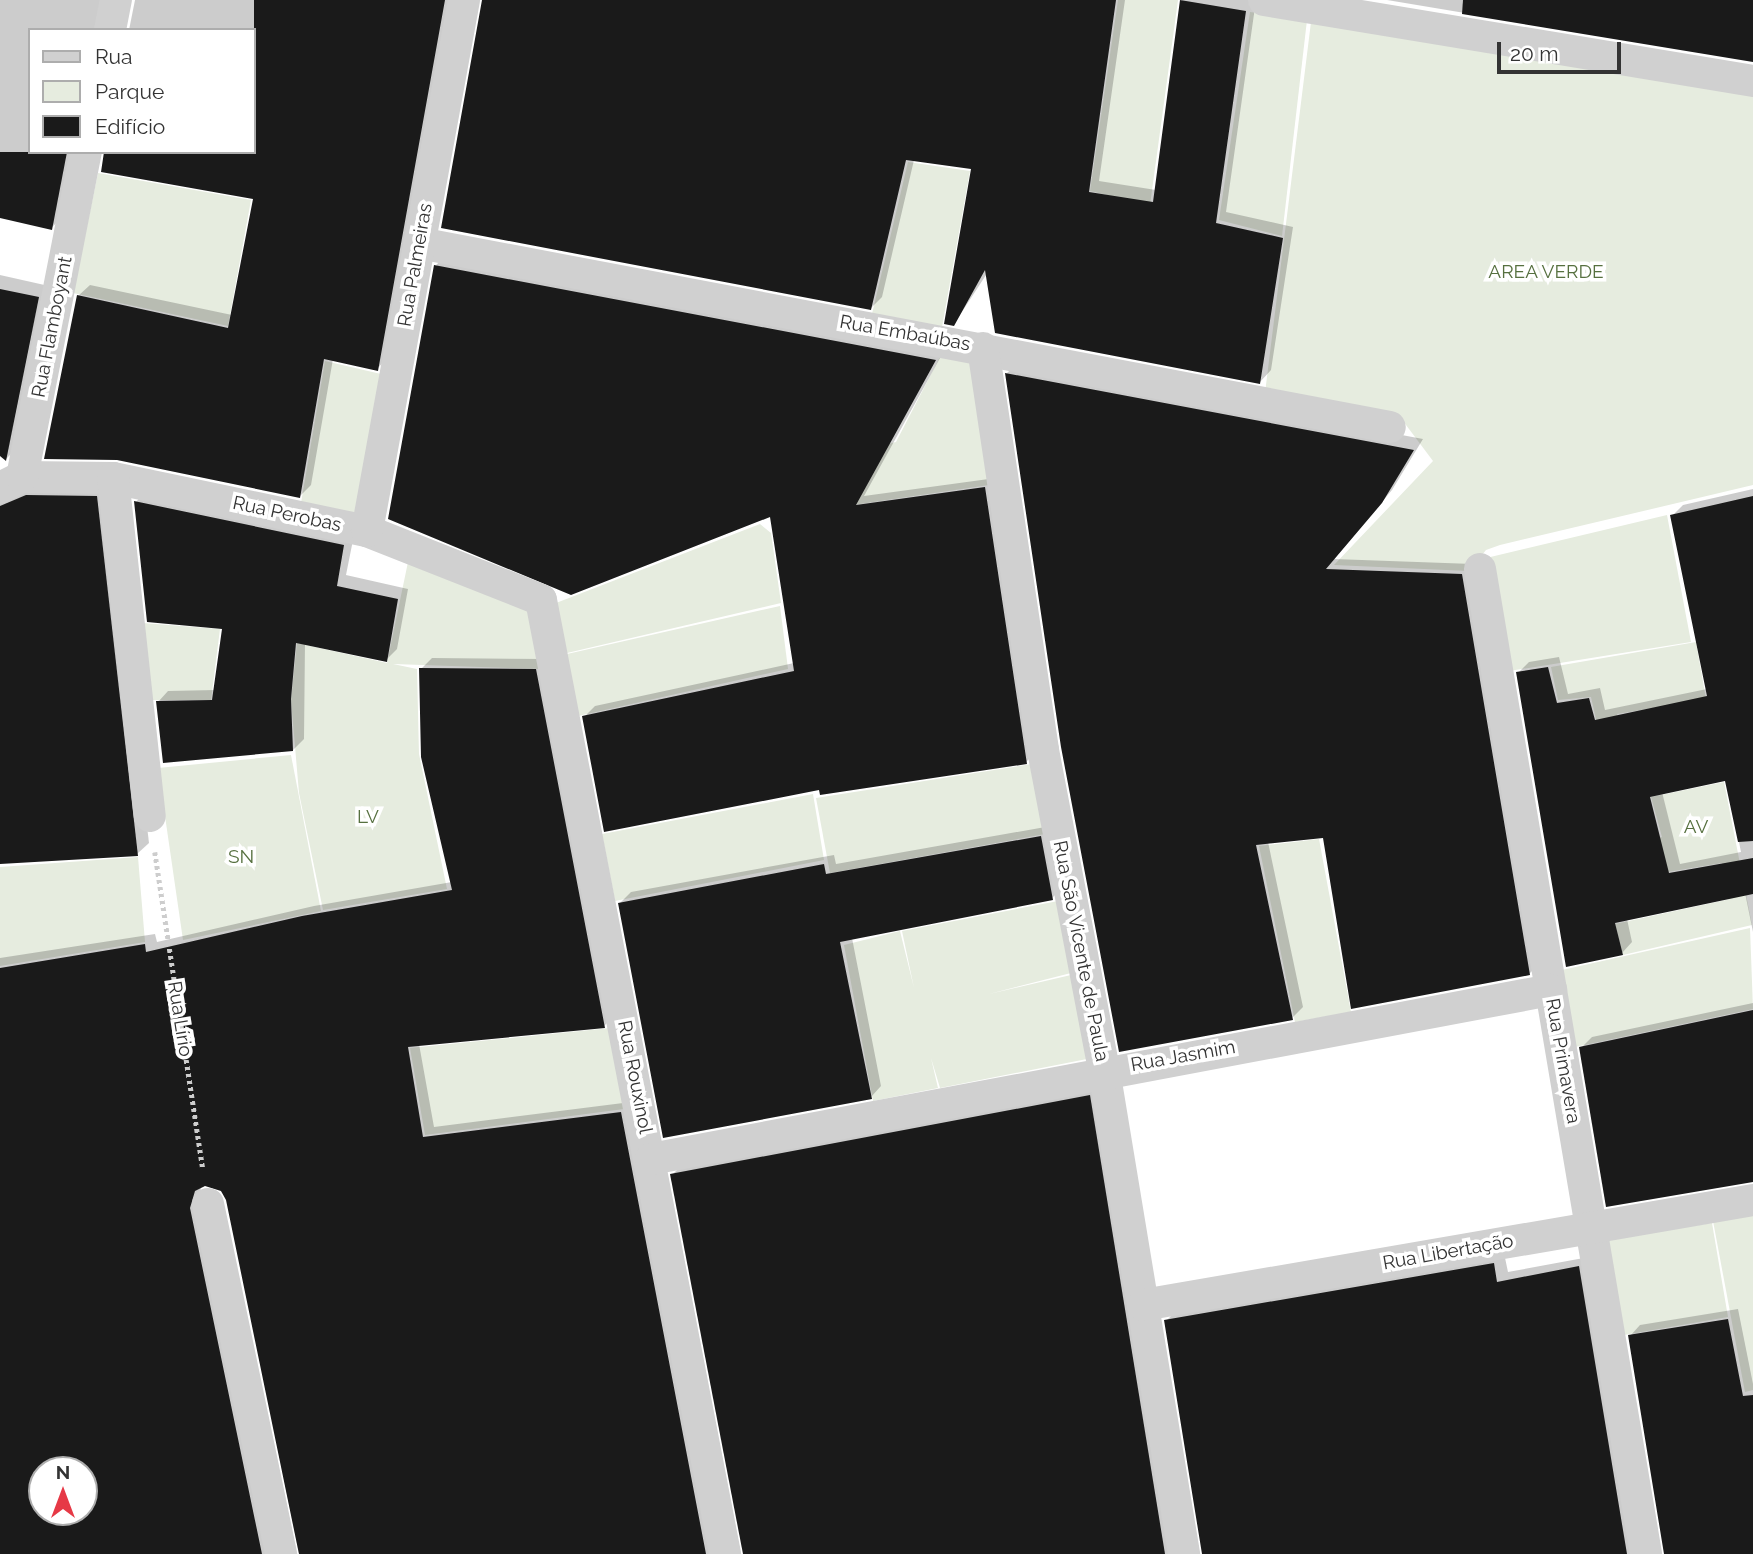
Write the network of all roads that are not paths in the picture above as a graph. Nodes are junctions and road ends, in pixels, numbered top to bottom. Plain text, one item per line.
1 (116, 0) edge
2 (464, 0) edge
3 (1273, 1) edge
4 (110, 28) edge
5 (1753, 81) edge
6 (86, 154) edge
7 (419, 243) junction
8 (983, 348) junction
9 (1390, 428) dead end
10 (113, 478) junction
11 (11, 483) edge
12 (367, 531) junction
13 (1480, 569) dead end
14 (541, 600) joint
15 (150, 816) road end
16 (1551, 990) junction
17 (1104, 1070) junction
18 (651, 1159) junction
19 (1753, 1200) edge
20 (208, 1204) road end
21 (1591, 1228) junction
22 (1143, 1305) junction
23 (281, 1554) edge
24 (725, 1554) edge
25 (1184, 1554) edge
26 (1646, 1554) edge

1 - 4 street
2 - 7 street, Rua Palmeiras
3 - 5 street
6 - 11 street, Rua Flamboyant
7 - 8 street, Rua Embaúbas
7 - 12 street, Rua Palmeiras
8 - 9 street, Rua Embaúbas
8 - 17 street, Rua São Vicente de Paula
10 - 11 street, Rua Perobas
10 - 12 street, Rua Perobas
10 - 15 street
12 - 14 street, Rua Perobas
13 - 16 street, Rua Primavera
14 - 18 street, Rua Rouxinol
16 - 17 street, Rua Jasmim
16 - 21 street, Rua Primavera
17 - 18 street, Rua Jasmim
17 - 22 street, Rua São Vicente de Paula
18 - 24 street, Rua Rouxinol
19 - 21 street, Rua Libertação
20 - 23 street
21 - 22 street, Rua Libertação
21 - 26 street, Rua Primavera
22 - 25 street, Rua São Vicente de Paula

